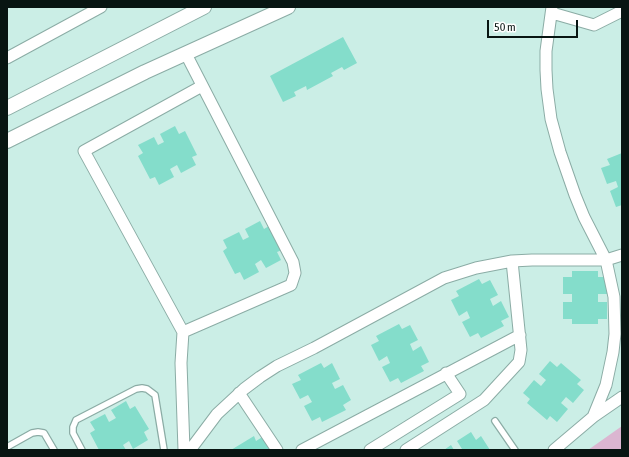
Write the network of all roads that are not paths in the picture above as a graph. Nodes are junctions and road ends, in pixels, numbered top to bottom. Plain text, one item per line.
1 (101, 7) edge
2 (204, 7) edge
3 (288, 7) edge
4 (552, 10) edge
5 (622, 11) edge
6 (184, 12) edge
7 (186, 54) junction
8 (7, 58) edge
9 (202, 86) junction
10 (7, 108) edge
11 (7, 141) edge
12 (622, 255) edge
13 (606, 260) junction
14 (512, 261) junction
15 (183, 332) junction
16 (520, 335) junction
17 (446, 374) junction
18 (240, 393) junction
19 (622, 397) edge
20 (593, 417) junction
21 (495, 421) dead end
22 (7, 447) edge
23 (54, 450) edge
24 (82, 450) edge
25 (164, 450) edge
26 (184, 450) edge
27 (190, 450) edge
28 (277, 450) edge
29 (302, 450) edge
30 (370, 450) edge
31 (406, 450) edge
32 (515, 450) edge
33 (554, 450) edge

1 - 8 street
2 - 6 street
3 - 7 street
4 - 5 street
4 - 13 street
6 - 10 street
7 - 9 street
7 - 11 street
9 - 15 street
9 - 15 street
12 - 13 street
13 - 14 street
13 - 20 street
14 - 16 street
14 - 18 street
15 - 26 street
16 - 17 street
16 - 31 street
17 - 29 street
17 - 30 street
18 - 27 street
18 - 28 street
19 - 20 street
20 - 33 street
21 - 32 lane
22 - 23 lane
24 - 25 lane

